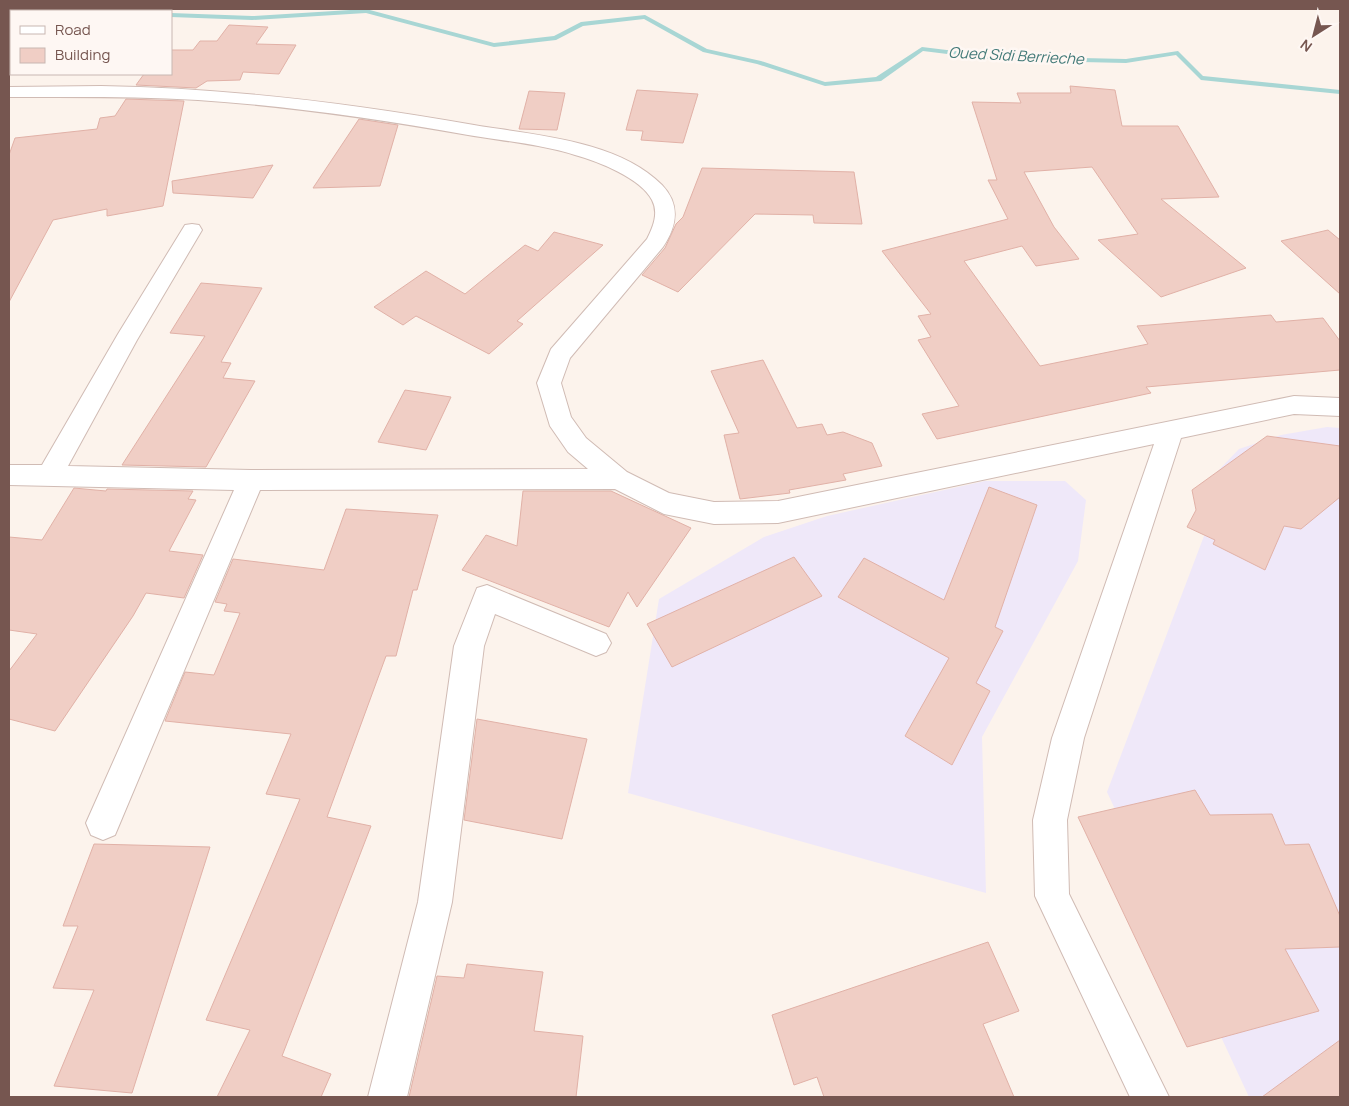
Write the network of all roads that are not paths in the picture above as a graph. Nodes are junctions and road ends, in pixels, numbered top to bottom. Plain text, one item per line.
1 (9, 92) edge
2 (192, 230) dead end
3 (1340, 407) edge
4 (1171, 431) junction
5 (9, 475) edge
6 (50, 475) junction
7 (618, 479) junction
8 (251, 480) junction
9 (596, 643) dead end
10 (103, 822) dead end
11 (387, 1097) edge
12 (1150, 1097) edge

1 - 7 street
2 - 6 street
3 - 4 street
4 - 7 street
4 - 12 street
5 - 6 street
6 - 8 street
7 - 8 street
8 - 10 street
9 - 11 street

